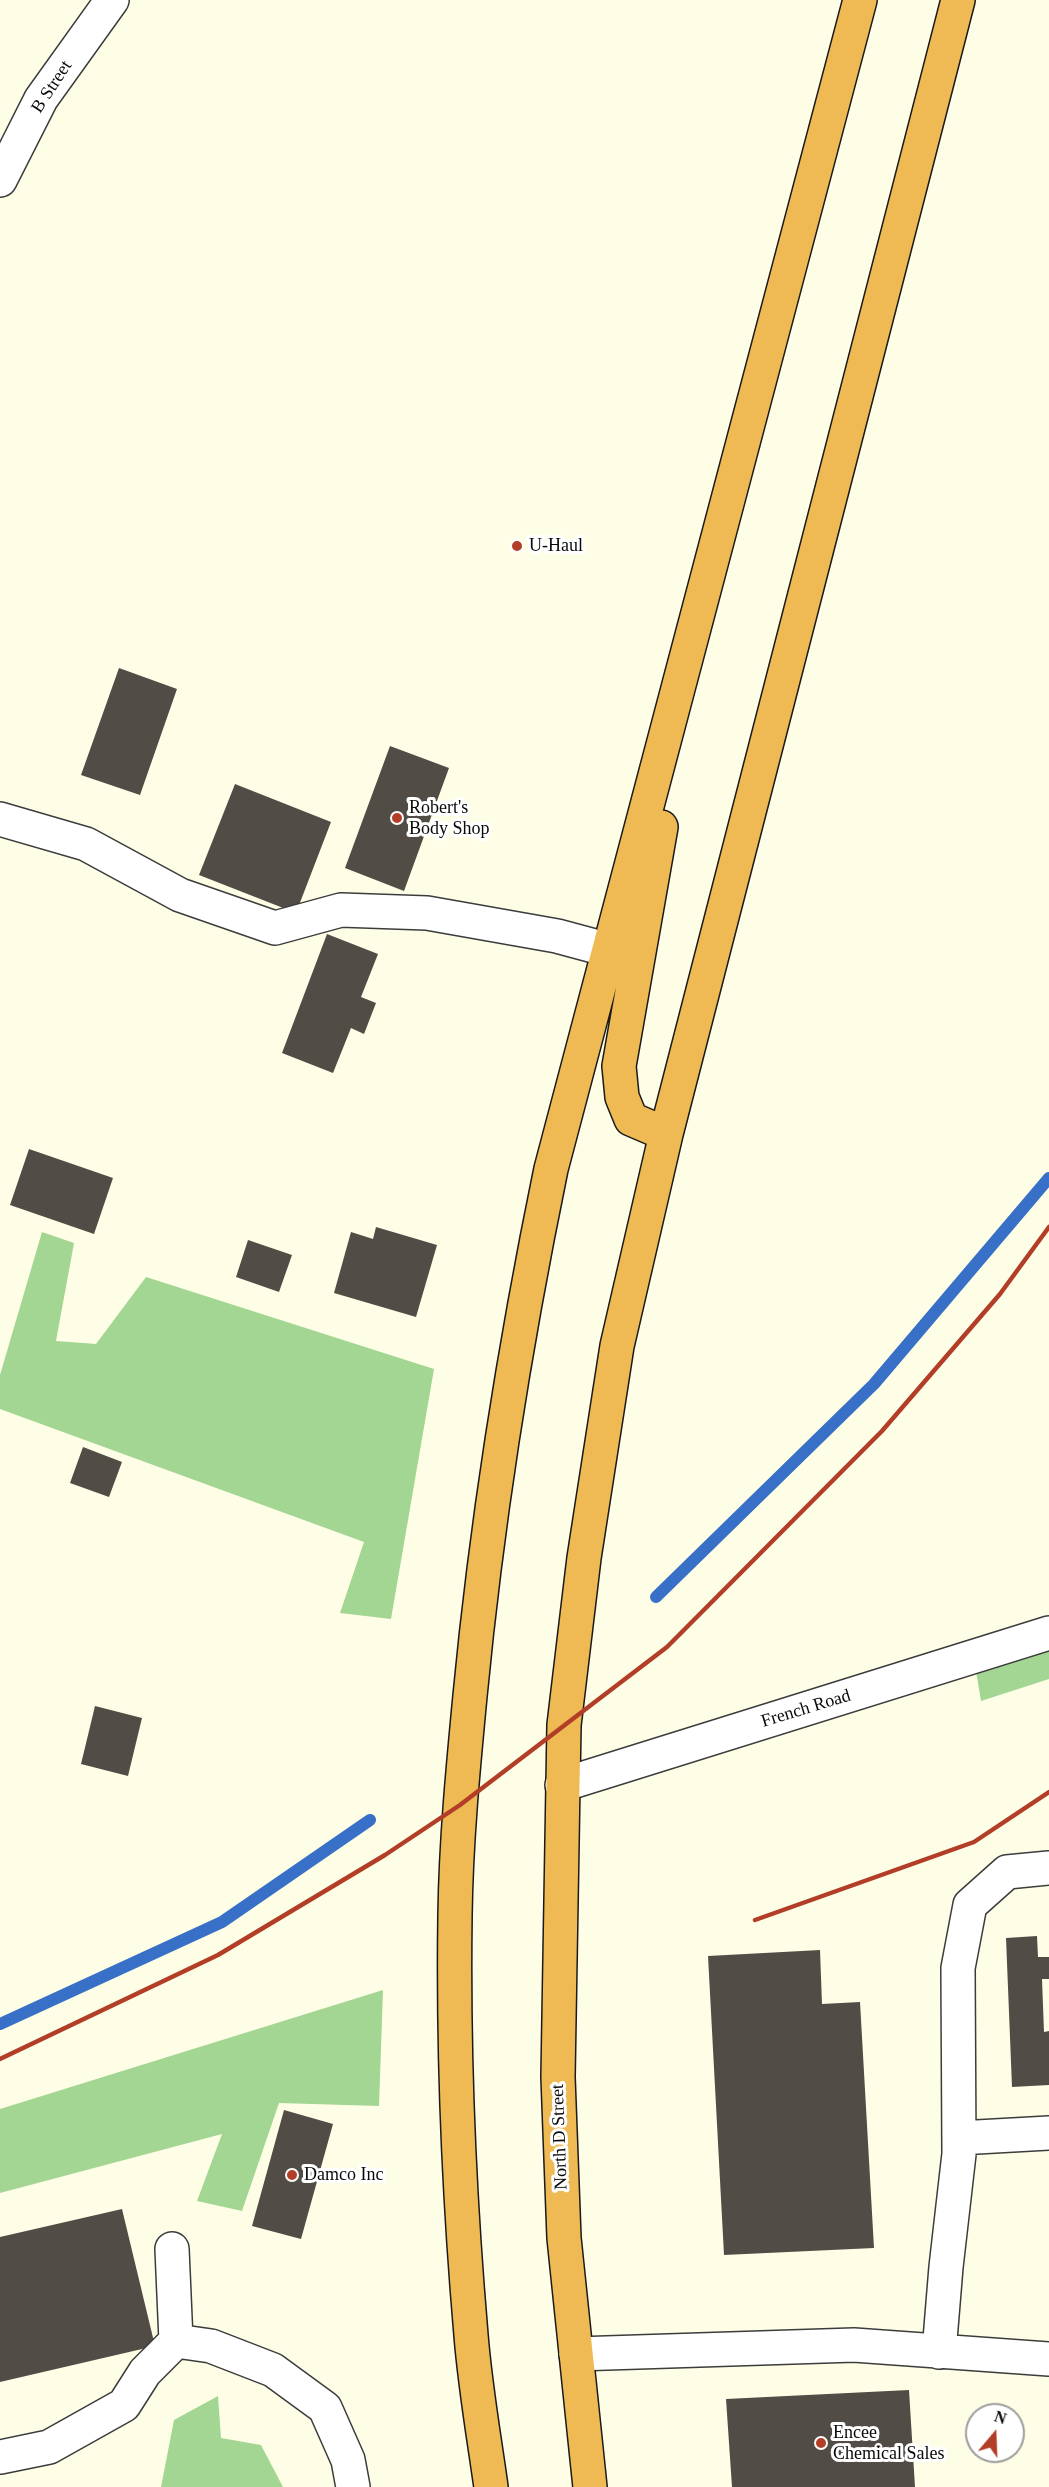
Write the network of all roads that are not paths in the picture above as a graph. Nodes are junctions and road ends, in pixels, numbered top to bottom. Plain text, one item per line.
1 (112, 0) edge
2 (860, 0) edge
3 (943, 0) edge
4 (958, 0) edge
5 (934, 96) junction
6 (0, 180) edge
7 (694, 624) junction
8 (0, 819) edge
9 (609, 950) junction
10 (666, 1134) junction
11 (1049, 1634) edge
12 (562, 1785) junction
13 (1049, 1868) edge
14 (1049, 2133) edge
15 (959, 2138) junction
16 (172, 2249) dead end
17 (176, 2341) junction
18 (939, 2352) junction
19 (576, 2354) junction
20 (1049, 2359) edge
21 (0, 2457) edge
22 (354, 2487) edge
23 (491, 2487) edge
24 (590, 2487) edge

1 - 6 street, B Street
2 - 7 highway
3 - 5 highway
4 - 5 highway
5 - 10 highway, North D Street
7 - 9 highway
7 - 10 highway
8 - 9 street
9 - 23 highway
10 - 12 highway, North D Street
11 - 12 street, French Road
12 - 19 highway, North D Street
13 - 15 street
14 - 15 street
15 - 18 street
16 - 17 street
17 - 21 street
17 - 22 street
18 - 19 street
18 - 20 street
19 - 24 highway, North D Street

